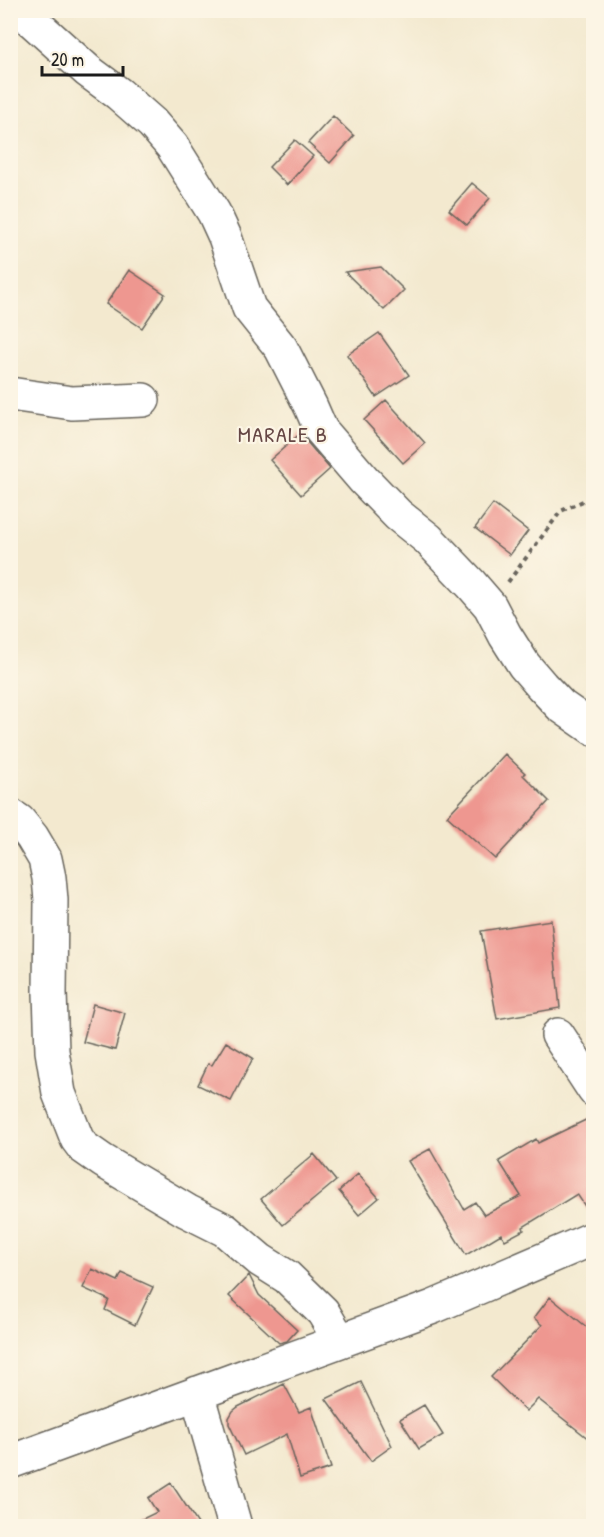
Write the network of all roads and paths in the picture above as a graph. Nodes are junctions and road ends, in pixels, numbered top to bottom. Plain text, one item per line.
1 (20, 10) edge
2 (10, 394) edge
3 (143, 400) dead end
4 (594, 496) edge
5 (490, 606) junction
6 (594, 729) edge
7 (10, 814) edge
8 (558, 1035) dead end
9 (594, 1090) edge
10 (594, 1238) edge
11 (340, 1341) junction
12 (197, 1394) junction
13 (10, 1462) edge
14 (235, 1527) edge

1 - 5 street
2 - 3 street
4 - 5 path
5 - 6 street
7 - 11 street
8 - 9 street
10 - 11 street
11 - 12 street
12 - 13 street
12 - 14 street

